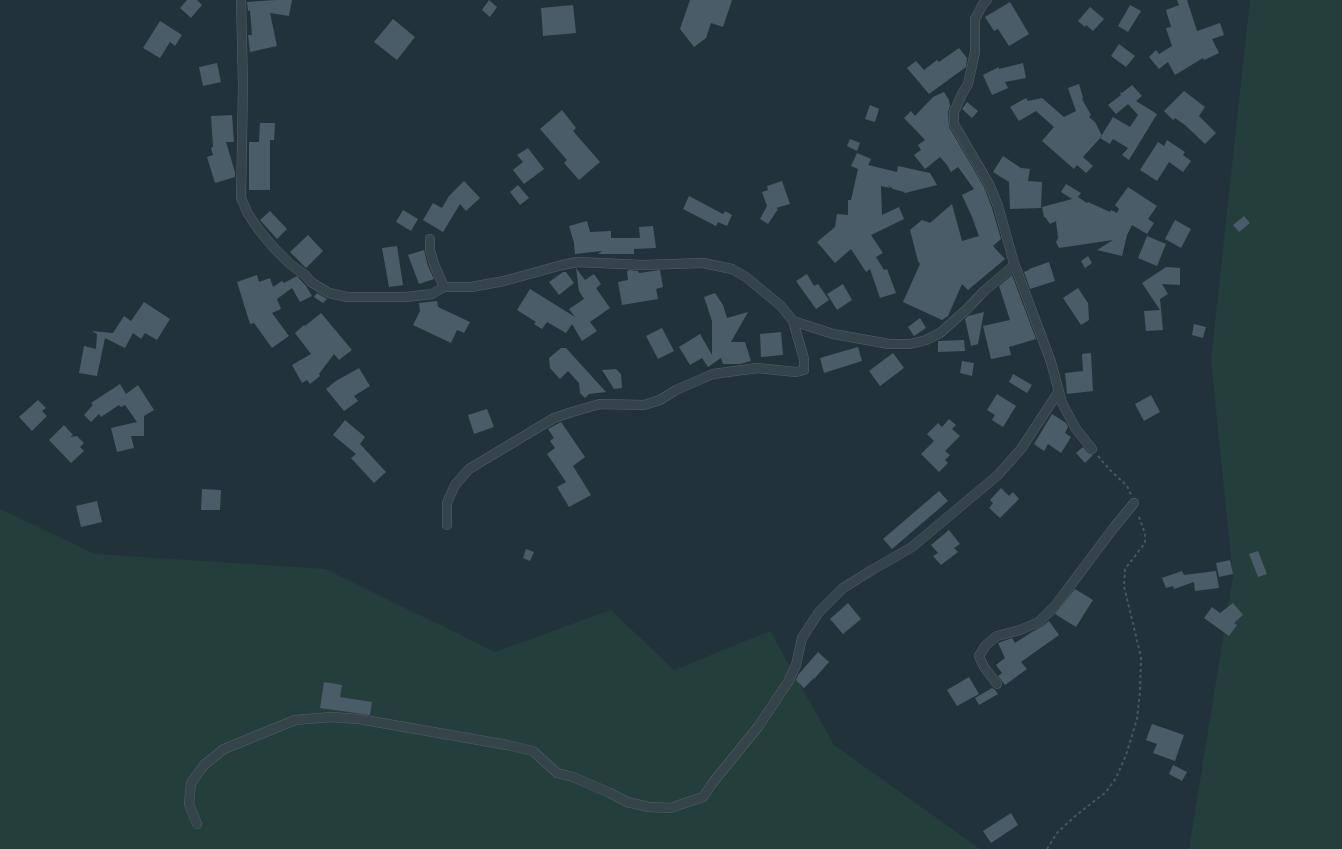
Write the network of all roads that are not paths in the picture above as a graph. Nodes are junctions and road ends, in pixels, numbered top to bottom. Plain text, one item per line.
1 (241, 0) edge
2 (987, 0) edge
3 (430, 239) dead end
4 (1014, 263) junction
5 (444, 288) junction
6 (793, 321) junction
7 (1059, 391) junction
8 (1092, 449) road end
9 (1134, 503) road end
10 (447, 525) dead end
11 (997, 684) dead end
12 (197, 824) dead end

1 - 5 street
2 - 4 street
3 - 5 street
4 - 6 street
4 - 7 street
5 - 6 street
6 - 10 street
7 - 8 street
7 - 12 street
9 - 11 street

